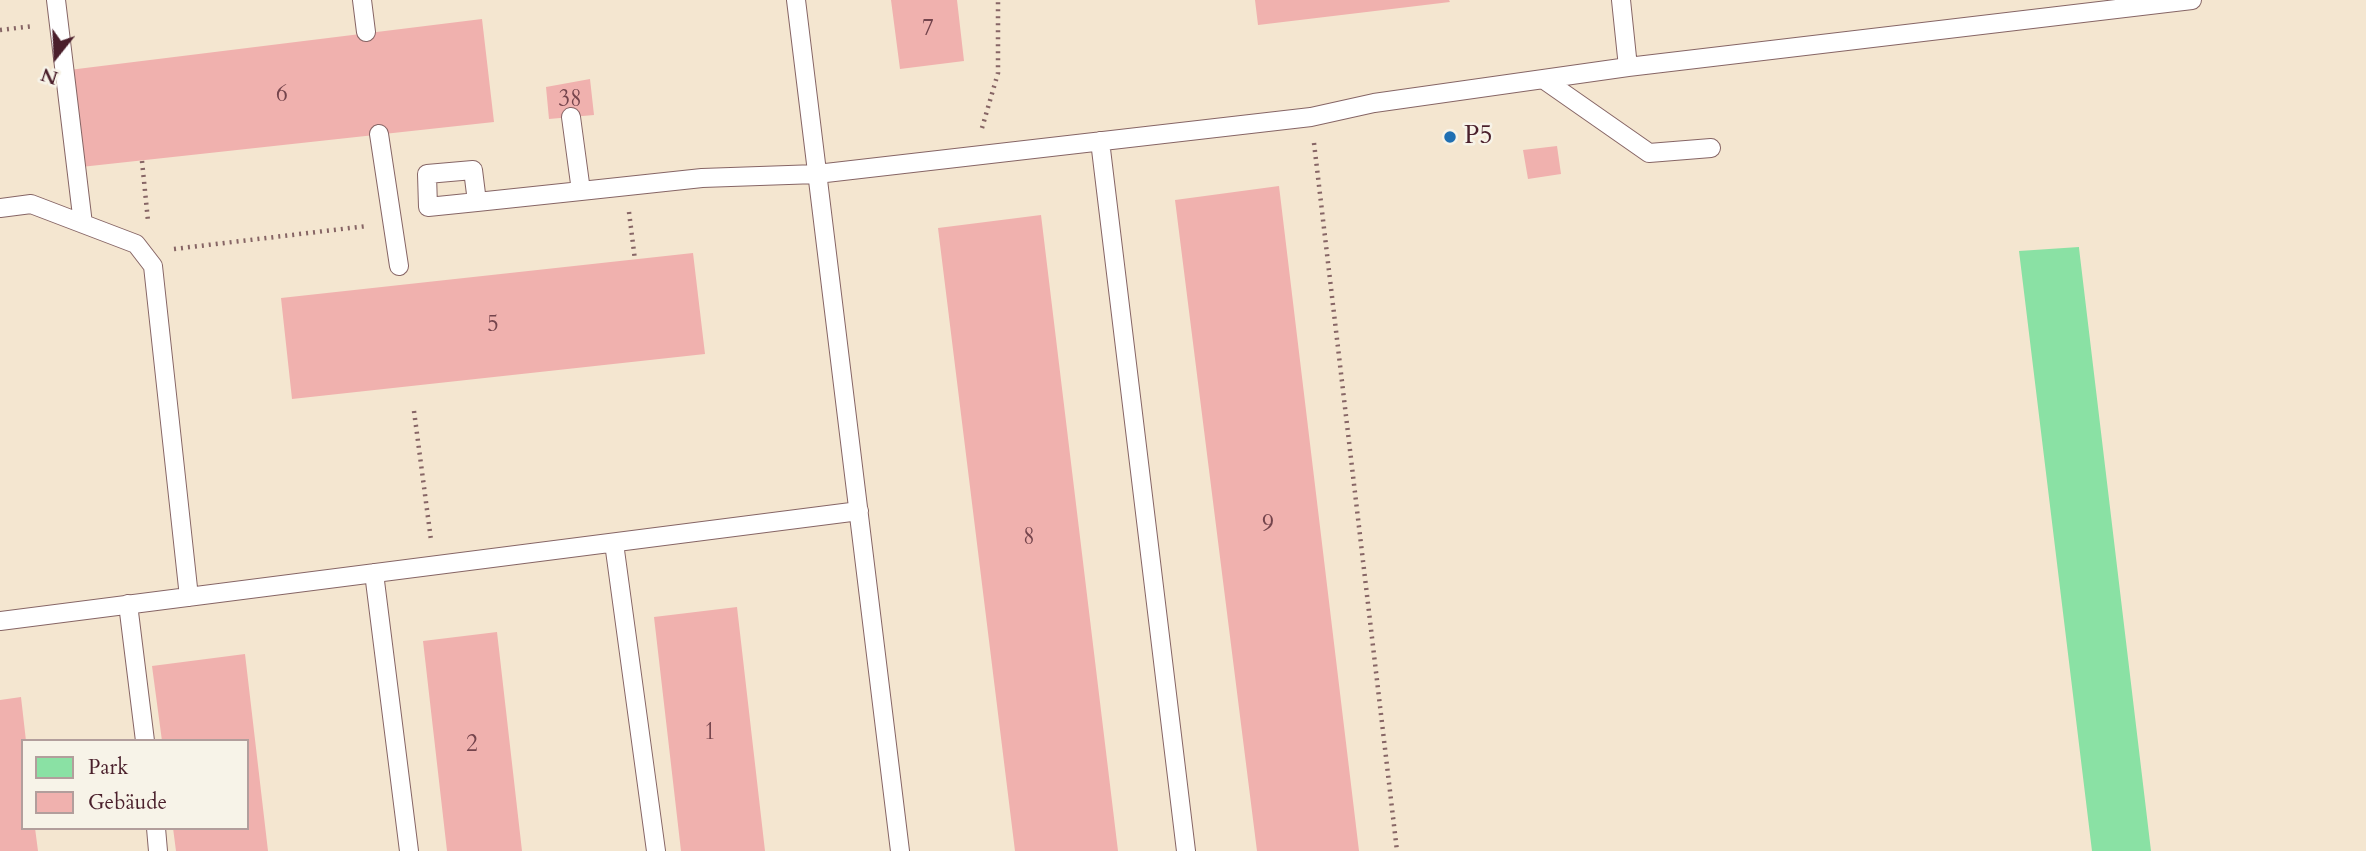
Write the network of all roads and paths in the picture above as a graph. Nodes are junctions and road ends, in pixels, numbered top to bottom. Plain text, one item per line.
1 (56, 0) edge
2 (362, 0) edge
3 (796, 0) edge
4 (998, 0) edge
5 (1620, 0) edge
6 (2192, 0) edge
7 (366, 32) dead end
8 (1628, 67) junction
9 (1543, 79) junction
10 (571, 117) dead end
11 (1311, 117) junction
12 (379, 134) dead end
13 (1100, 141) junction
14 (1711, 148) dead end
15 (974, 156) junction
16 (142, 161) dead end
17 (817, 174) junction
18 (626, 186) junction
19 (581, 191) junction
20 (477, 202) dead end
21 (0, 208) edge
22 (149, 223) dead end
23 (392, 223) junction
24 (83, 224) junction
25 (174, 249) dead end
26 (635, 260) dead end
27 (399, 266) dead end
28 (414, 411) dead end
29 (859, 512) junction
30 (614, 543) junction
31 (435, 565) junction
32 (374, 573) junction
33 (189, 597) junction
34 (128, 604) junction
35 (0, 621) edge
36 (145, 739) edge
37 (156, 830) edge
38 (158, 851) edge
39 (409, 851) edge
40 (656, 851) edge
41 (900, 851) edge
42 (1186, 851) edge
43 (1397, 851) edge

1 - 24 lane
2 - 7 lane
3 - 17 lane
4 - 15 path
5 - 8 lane
6 - 8 lane
8 - 9 lane
9 - 11 lane
9 - 14 lane
10 - 19 lane
11 - 13 lane
11 - 43 path
12 - 23 lane
13 - 15 lane
13 - 42 lane
15 - 17 lane
16 - 22 path
17 - 18 lane
17 - 29 lane
18 - 19 lane
18 - 26 path
19 - 20 lane
21 - 24 lane
23 - 25 path
23 - 27 lane
24 - 33 lane
28 - 31 path
29 - 30 lane
29 - 41 lane
30 - 31 lane
30 - 40 lane
31 - 32 lane
32 - 33 lane
32 - 39 lane
33 - 34 lane
34 - 35 lane
34 - 36 lane
37 - 38 lane

